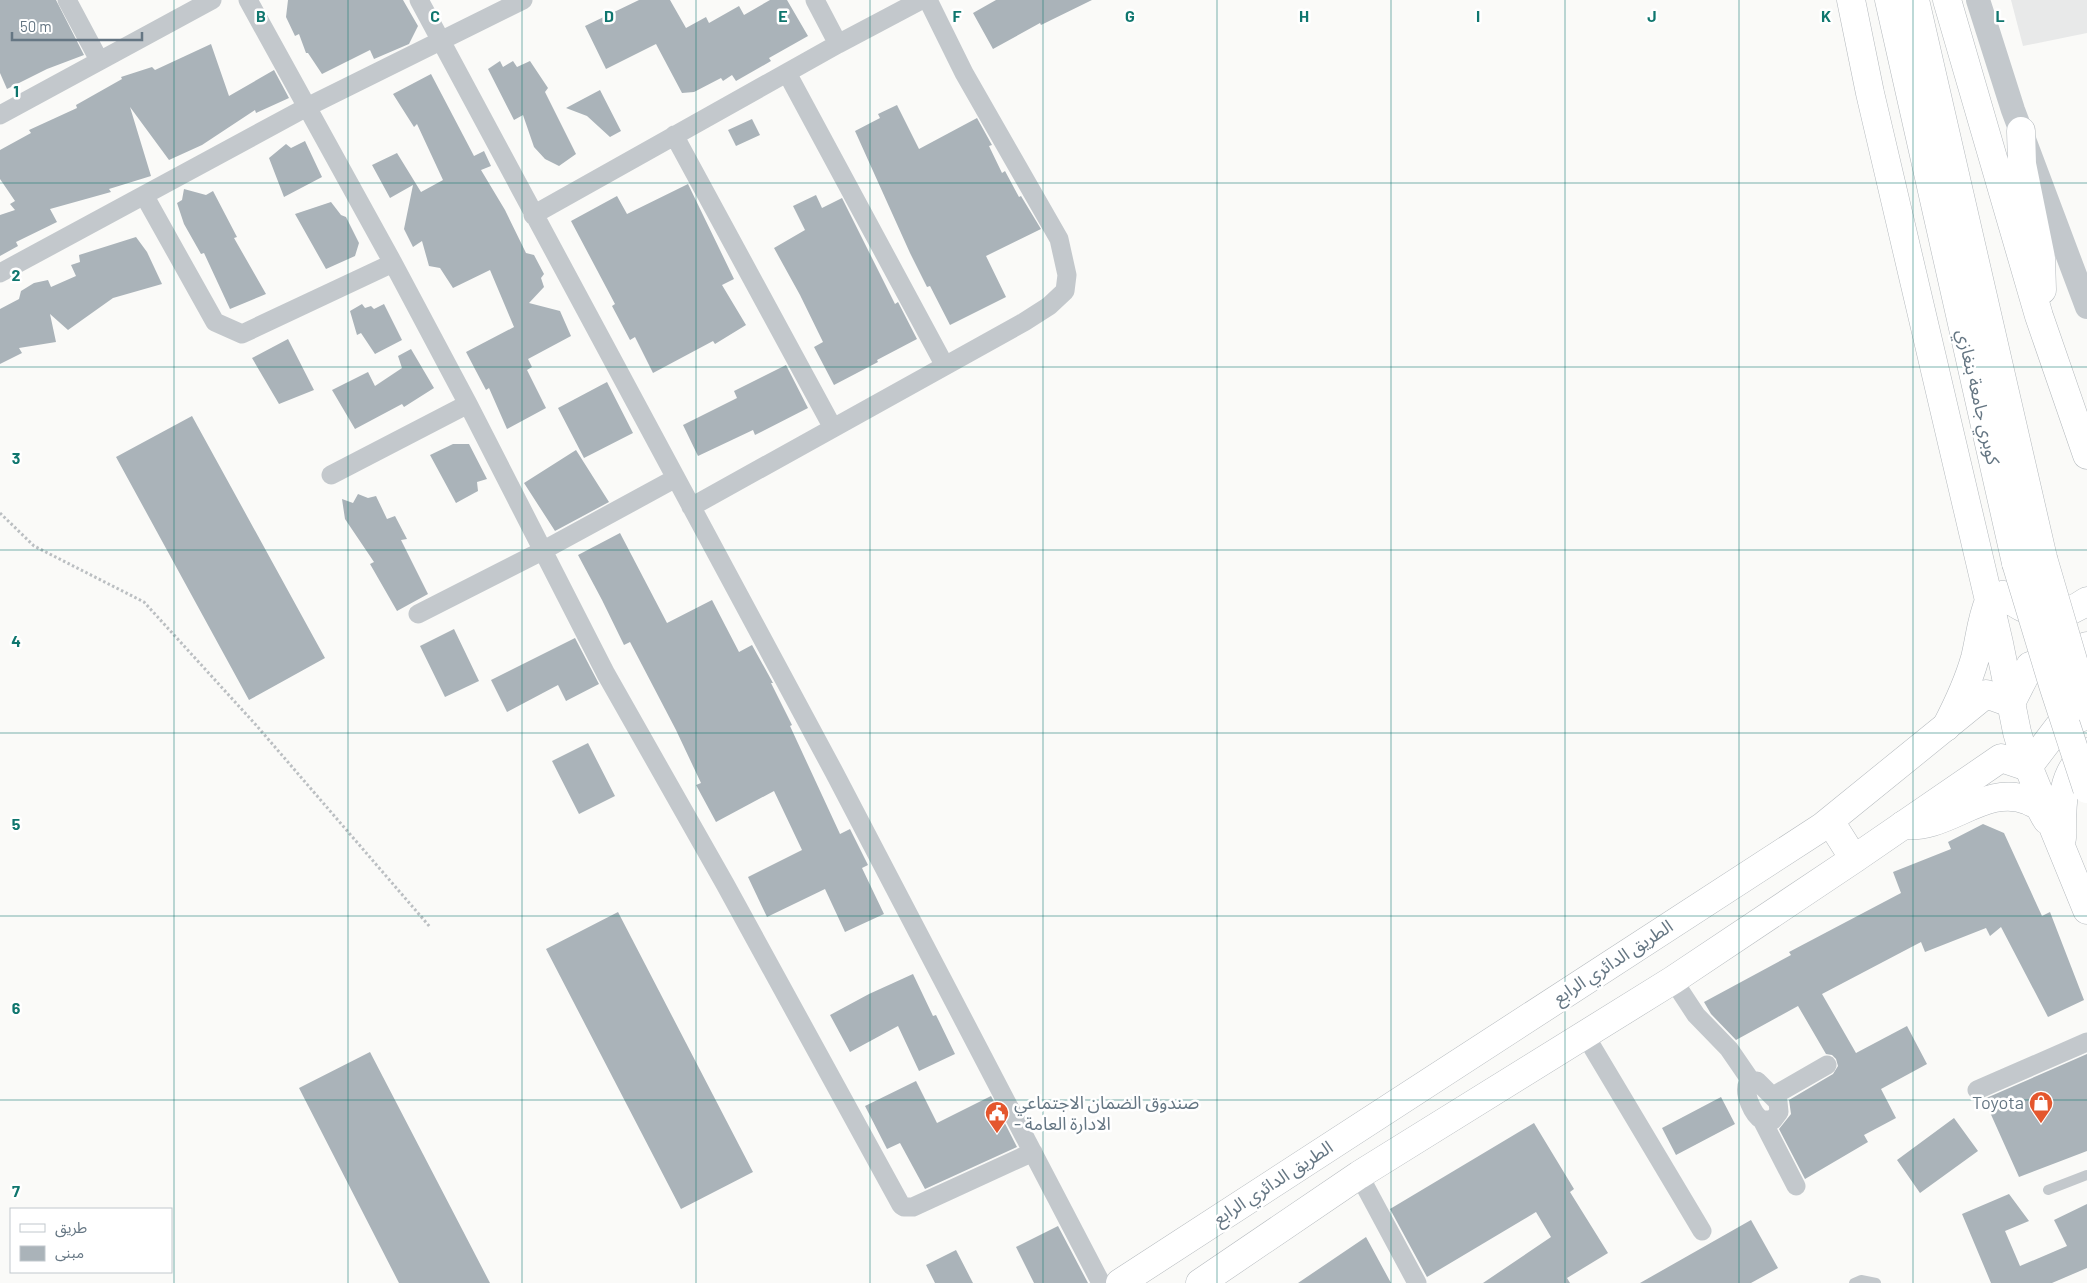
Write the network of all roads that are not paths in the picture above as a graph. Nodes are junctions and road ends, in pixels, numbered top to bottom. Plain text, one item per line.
1 (67, 0) edge
2 (212, 0) edge
3 (248, 0) edge
4 (419, 0) edge
5 (524, 0) edge
6 (815, 0) edge
7 (921, 0) edge
8 (928, 0) edge
9 (1851, 0) edge
10 (1889, 0) edge
11 (1915, 0) edge
12 (1947, 0) edge
13 (1978, 0) edge
14 (442, 42) junction
15 (838, 44) junction
16 (99, 60) junction
17 (787, 73) junction
18 (306, 107) junction
19 (0, 114) edge
20 (2021, 131) junction
21 (674, 135) junction
22 (144, 195) junction
23 (533, 215) junction
24 (393, 263) junction
25 (0, 273) edge
26 (2087, 307) edge
27 (2039, 316) junction
28 (945, 366) junction
29 (468, 404) junction
30 (833, 428) junction
31 (2087, 455) edge
32 (331, 476) dead end
33 (676, 478) junction
34 (691, 507) junction
35 (542, 551) junction
36 (1989, 601) junction
37 (2087, 601) edge
38 (418, 614) dead end
39 (2087, 646) edge
40 (2011, 703) junction
41 (2087, 708) edge
42 (2087, 715) edge
43 (1946, 727) junction
44 (2087, 752) edge
45 (2028, 767) junction
46 (2087, 789) edge
47 (1830, 821) junction
48 (1903, 826) junction
49 (2062, 848) junction
50 (1854, 860) junction
51 (2087, 910) edge
52 (1673, 980) junction
53 (1585, 1035) junction
54 (2087, 1042) edge
55 (1827, 1065) dead end
56 (1751, 1080) junction
57 (1977, 1090) dead end
58 (1773, 1096) junction
59 (1762, 1120) junction
60 (1033, 1152) junction
61 (1359, 1175) junction
62 (2087, 1175) edge
63 (1796, 1186) dead end
64 (2048, 1190) dead end
65 (1702, 1231) dead end
66 (1101, 1283) edge
67 (1120, 1283) edge
68 (1200, 1283) edge
69 (1417, 1283) edge
70 (1854, 1283) edge
71 (1876, 1283) edge

1 - 16 street
2 - 16 street
3 - 18 street
4 - 14 street
5 - 14 street
6 - 15 street
7 - 15 street
8 - 28 street
9 - 36 main road
10 - 46 main road, كوبري جامعة بنغازي, bridge
11 - 41 main road, كوبري جامعة بنغازي, bridge
12 - 27 main road
13 - 20 street
14 - 18 street
14 - 23 street
15 - 17 street
16 - 19 street
17 - 21 street
17 - 28 street
18 - 22 street
18 - 24 street
20 - 26 street
20 - 27 main road
21 - 23 street
21 - 30 street
22 - 24 street
22 - 25 street
23 - 33 street
24 - 29 street
27 - 31 main road
28 - 30 street
29 - 32 street
29 - 35 street
30 - 34 street
33 - 34 street
33 - 35 street
34 - 60 street
35 - 38 street
35 - 60 street
36 - 37 main road
36 - 40 main road
36 - 43 main road
39 - 40 main road
40 - 43 main road, الطريق الدائري الرابع
40 - 45 main road
42 - 45 main road
43 - 47 main road, الطريق الدائري الرابع
44 - 49 main road
45 - 48 main road
45 - 49 main road
47 - 50 main road
47 - 67 main road, الطريق الدائري الرابع
48 - 49 main road
48 - 50 main road
49 - 51 main road
50 - 52 main road
52 - 53 main road
52 - 56 street
53 - 61 main road
53 - 65 street
54 - 57 street
55 - 58 street
56 - 58 street
56 - 59 street
58 - 59 street
59 - 63 street
60 - 66 street
61 - 68 main road
61 - 69 street
62 - 64 lane
70 - 71 lane

